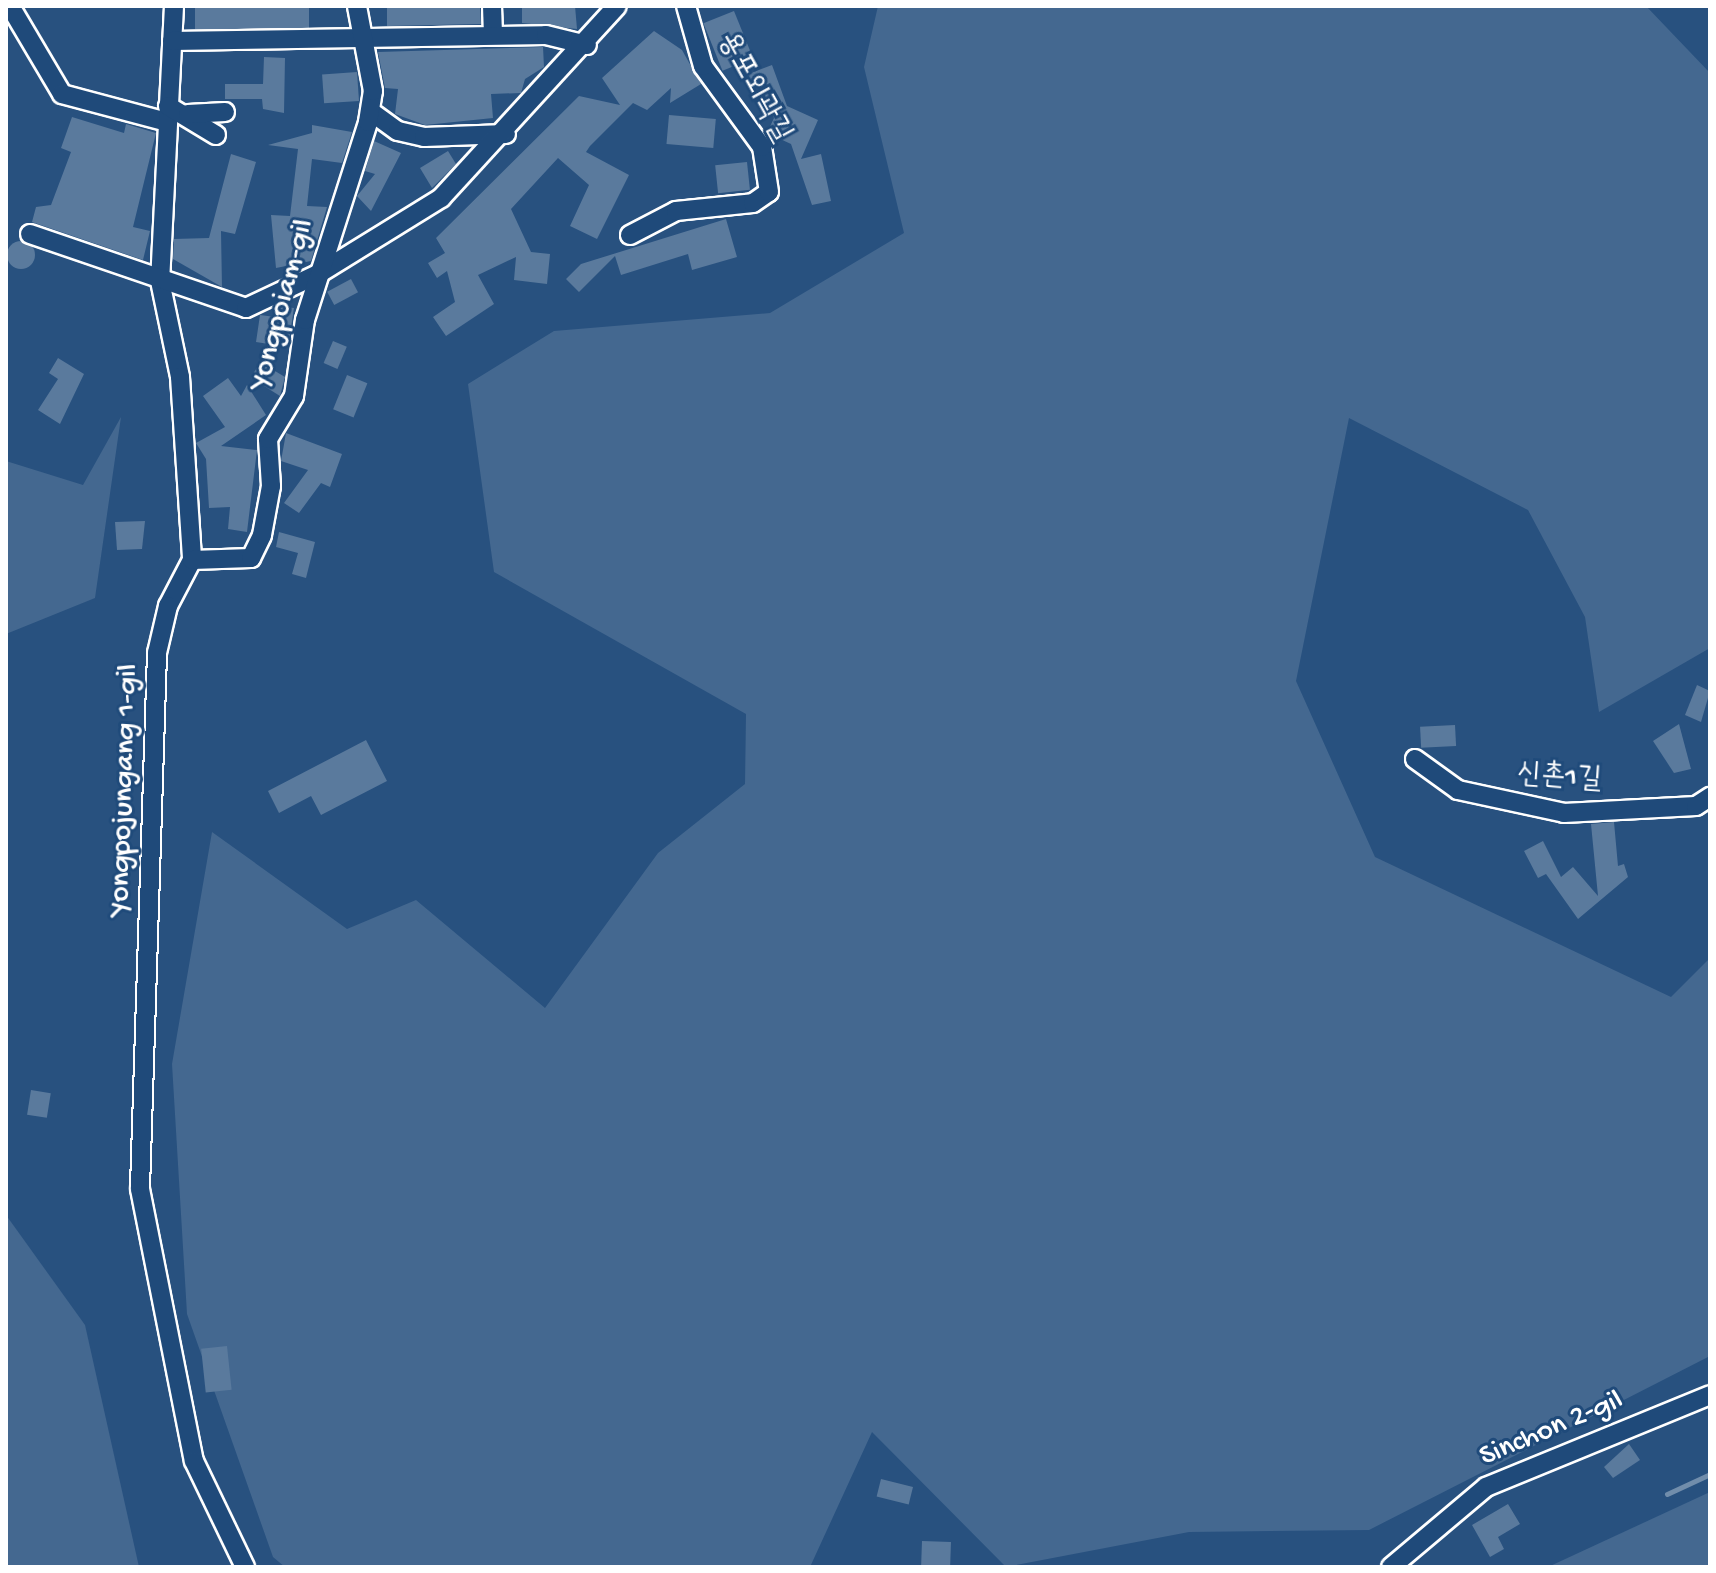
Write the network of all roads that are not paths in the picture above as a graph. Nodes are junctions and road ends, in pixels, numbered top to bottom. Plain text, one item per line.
1 (10, 6) edge
2 (174, 6) edge
3 (357, 6) edge
4 (492, 6) edge
5 (617, 6) edge
6 (686, 6) edge
7 (362, 35) junction
8 (493, 35) junction
9 (172, 41) junction
10 (587, 45) junction
11 (370, 111) junction
12 (225, 112) dead end
13 (168, 114) junction
14 (188, 114) junction
15 (506, 134) junction
16 (216, 135) dead end
17 (30, 234) dead end
18 (630, 235) dead end
19 (318, 274) junction
20 (160, 281) junction
21 (192, 560) junction
22 (1415, 759) dead end
23 (1710, 797) edge
24 (1710, 1395) edge
25 (245, 1567) edge
26 (1391, 1567) edge

1 - 13 street
2 - 9 street
3 - 7 street, Yongpoiam-gil
4 - 8 street
5 - 10 street
6 - 18 street, 용포외곽길
7 - 8 street
7 - 9 street
7 - 11 street, Yongpoiam-gil
8 - 10 street
9 - 13 street
10 - 15 street
11 - 15 street
11 - 19 street, Yongpoiam-gil
12 - 14 street
13 - 14 street
13 - 20 street
14 - 16 street
15 - 19 street
17 - 20 street
19 - 20 street
19 - 21 street, Yongpoiam-gil
20 - 21 street
21 - 25 street, Yongpojungang 1-gil
22 - 23 street, 신촌1길
24 - 26 street, Sinchon 2-gil

